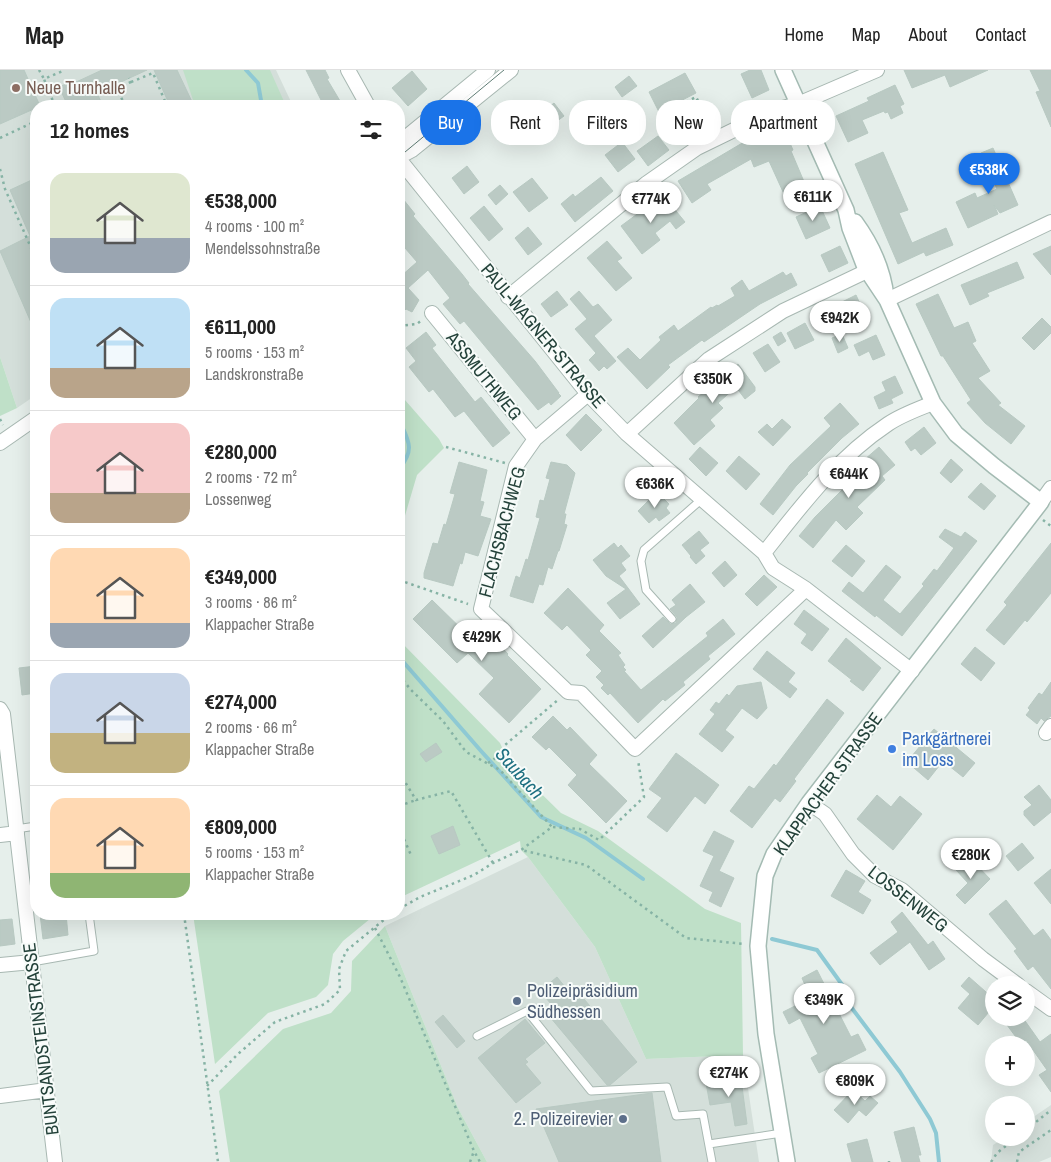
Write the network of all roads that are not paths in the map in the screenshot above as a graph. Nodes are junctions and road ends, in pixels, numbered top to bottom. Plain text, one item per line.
1 (348, 70) edge
2 (488, 70) edge
3 (511, 70) edge
4 (783, 70) edge
5 (878, 70) edge
6 (365, 100) edge
7 (796, 100) edge
8 (807, 100) edge
9 (731, 131) edge
10 (405, 138) edge
11 (817, 145) edge
12 (405, 154) edge
13 (405, 166) edge
14 (846, 210) junction
15 (1051, 222) edge
16 (867, 271) junction
17 (508, 296) junction
18 (887, 300) junction
19 (432, 313) road end
20 (588, 394) junction
21 (933, 402) junction
22 (30, 422) edge
23 (627, 434) junction
24 (536, 439) junction
25 (0, 444) edge
26 (1051, 488) edge
27 (702, 499) junction
28 (1041, 502) junction
29 (764, 552) junction
30 (806, 589) junction
31 (672, 619) dead end
32 (912, 671) junction
33 (0, 709) edge
34 (809, 803) junction
35 (30, 828) edge
36 (16, 831) junction
37 (0, 835) edge
38 (90, 920) edge
39 (32, 962) junction
40 (0, 965) edge
41 (1006, 976) edge
42 (1035, 997) edge
43 (1051, 1009) edge
44 (477, 1036) dead end
45 (47, 1090) junction
46 (0, 1096) edge
47 (782, 1132) junction
48 (709, 1144) junction
49 (55, 1162) edge
50 (712, 1162) edge
51 (787, 1162) edge

1 - 6 street
2 - 10 street
3 - 12 street
4 - 7 main road
5 - 8 street
9 - 17 street
11 - 14 main road
13 - 17 street, PAUL-WAGNER-STRASSE
14 - 16 main road
14 - 18 main road
15 - 18 street
16 - 18 main road
16 - 23 street
17 - 20 street, PAUL-WAGNER-STRASSE
18 - 21 main road
19 - 24 street, ASSMUTHWEG
20 - 23 street, PAUL-WAGNER-STRASSE
20 - 24 street, FLACHSBACHWEG
21 - 28 main road
21 - 29 street
22 - 25 street
23 - 27 street, PAUL-WAGNER-STRASSE
24 - 30 street, FLACHSBACHWEG
26 - 28 street, KLAPPACHER STRASSE
27 - 29 street, PAUL-WAGNER-STRASSE
27 - 31 lane
28 - 32 main road, KLAPPACHER STRASSE
29 - 30 street, PAUL-WAGNER-STRASSE
30 - 32 street, PAUL-WAGNER-STRASSE
32 - 34 main road, KLAPPACHER STRASSE
33 - 36 street, BUNTSANDSTEINSTRASSE
34 - 41 street, LOSSENWEG
34 - 47 main road, KLAPPACHER STRASSE
35 - 36 lane
36 - 37 street
36 - 39 street, BUNTSANDSTEINSTRASSE
38 - 39 lane
39 - 40 street
39 - 45 street, BUNTSANDSTEINSTRASSE
42 - 43 street
44 - 48 lane
45 - 46 street
45 - 49 street, BUNTSANDSTEINSTRASSE
47 - 48 lane
47 - 51 main road, KLAPPACHER STRASSE
48 - 50 lane

